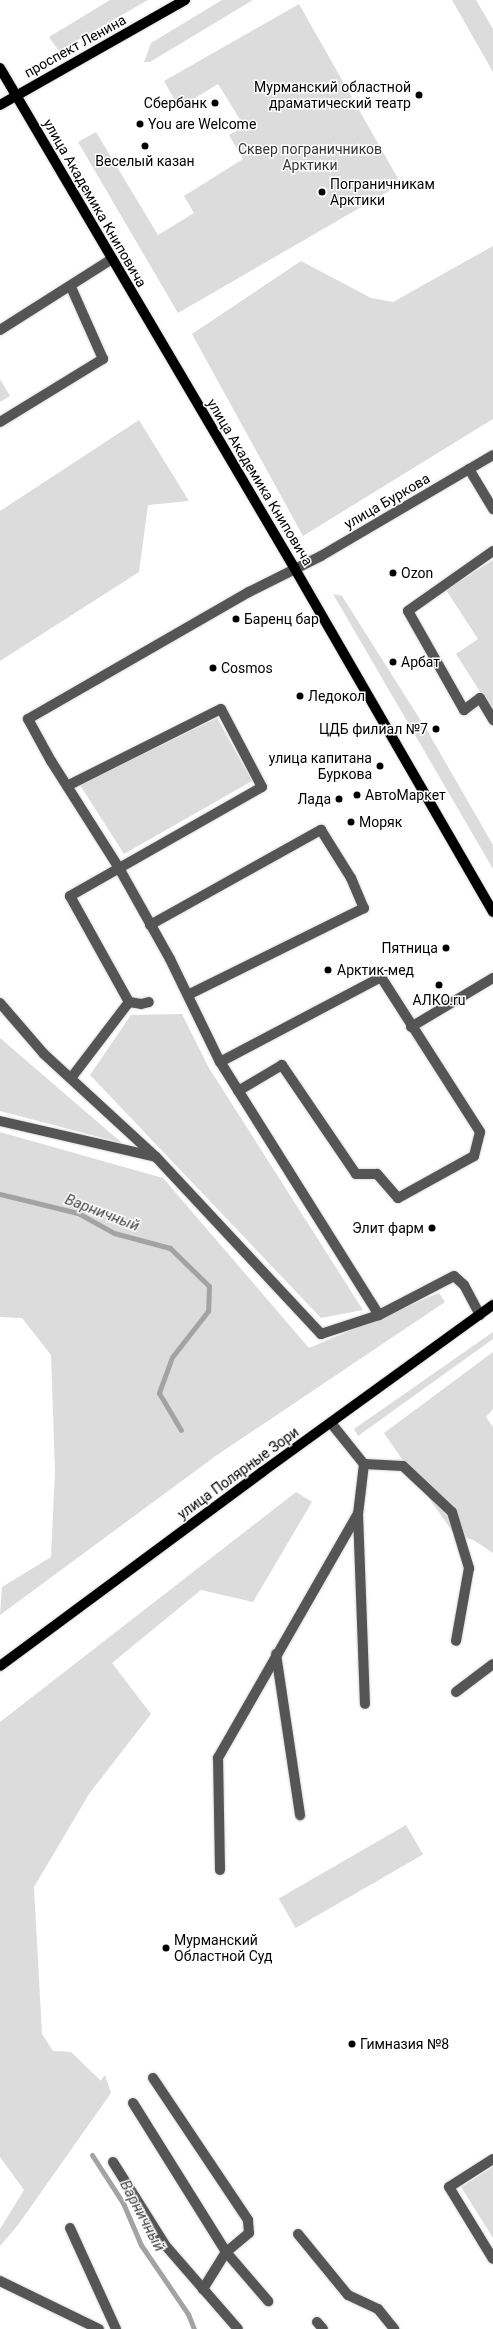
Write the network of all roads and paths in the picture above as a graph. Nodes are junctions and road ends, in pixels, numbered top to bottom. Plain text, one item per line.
1 (186, 0) edge
2 (0, 68) edge
3 (16, 96) junction
4 (0, 105) edge
5 (112, 259) junction
6 (71, 287) junction
7 (2, 325) edge
8 (0, 422) edge
9 (493, 456) edge
10 (469, 470) junction
11 (493, 509) edge
12 (493, 551) edge
13 (295, 569) junction
14 (493, 720) edge
15 (67, 786) junction
16 (119, 868) junction
17 (493, 912) edge
18 (150, 925) junction
19 (493, 978) edge
20 (188, 995) junction
21 (129, 1002) junction
22 (149, 1002) dead end
23 (0, 1003) edge
24 (411, 1027) junction
25 (220, 1062) junction
26 (71, 1078) junction
27 (238, 1091) junction
28 (0, 1121) edge
29 (156, 1157) junction
30 (493, 1305) edge
31 (379, 1315) junction
32 (480, 1315) junction
33 (331, 1422) junction
34 (364, 1464) junction
35 (358, 1514) junction
36 (456, 1641) dead end
37 (276, 1654) junction
38 (493, 1664) edge
39 (0, 1666) edge
40 (456, 1692) dead end
41 (365, 1704) dead end
42 (300, 1815) dead end
43 (220, 1870) dead end
44 (153, 2078) dead end
45 (133, 2103) dead end
46 (493, 2159) edge
47 (113, 2162) dead end
48 (70, 2228) dead end
49 (298, 2234) dead end
50 (226, 2252) junction
51 (493, 2259) edge
52 (0, 2280) edge
53 (203, 2289) junction
54 (268, 2300) dead end
55 (100, 2329) edge
56 (116, 2329) edge
57 (238, 2329) edge
58 (394, 2329) edge

1 - 3 main road, проспект Ленина
2 - 3 main road, улица Академика Книповича
3 - 4 main road, проспект Ленина
3 - 5 main road, улица Академика Книповича
5 - 6 street
5 - 13 main road, улица Академика Книповича
6 - 7 street
6 - 8 street
9 - 10 street, улица Буркова
10 - 11 street
10 - 13 street, улица Буркова
12 - 14 street
13 - 15 street, улица Буркова
13 - 17 main road, улица Академика Книповича
15 - 16 street
15 - 16 street
16 - 18 street
16 - 21 street
18 - 20 street
18 - 20 street
19 - 24 street
20 - 25 street
21 - 22 street
21 - 26 street
23 - 26 street
24 - 25 street
24 - 27 street
25 - 27 street
26 - 29 street
27 - 31 street
28 - 29 street
29 - 31 street
30 - 32 main road, улица Полярные Зори
31 - 32 street
32 - 33 main road, улица Полярные Зори
33 - 34 street
33 - 39 main road, улица Полярные Зори
34 - 35 street
34 - 36 street
35 - 37 street
35 - 41 street
37 - 42 street
37 - 43 street
38 - 40 street
44 - 50 street
45 - 50 street
46 - 51 street
47 - 53 street
48 - 56 street
49 - 58 street
50 - 53 street
50 - 54 street
52 - 55 street
53 - 57 street

